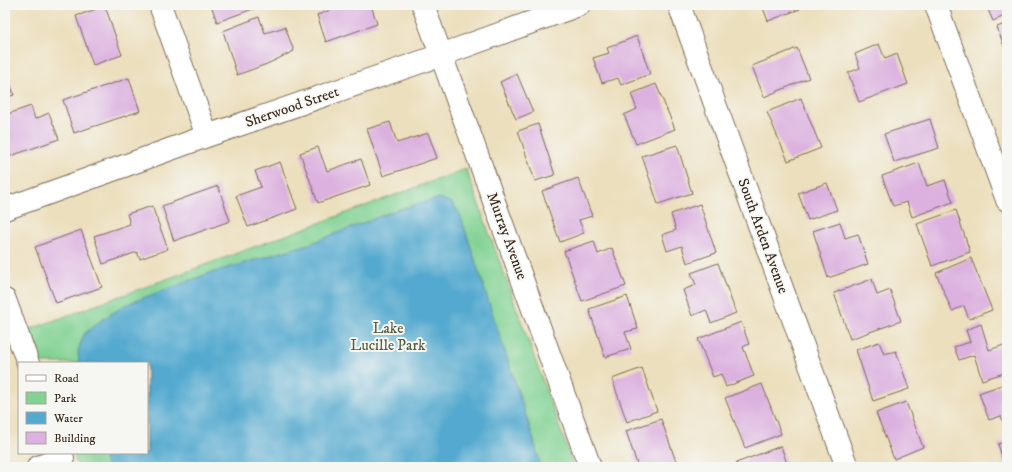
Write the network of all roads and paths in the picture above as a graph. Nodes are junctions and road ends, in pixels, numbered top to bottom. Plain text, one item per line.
1 (160, 5) edge
2 (423, 5) edge
3 (579, 5) edge
4 (679, 5) edge
5 (936, 5) edge
6 (442, 55) junction
7 (207, 136) junction
8 (1007, 200) edge
9 (5, 209) edge
10 (5, 300) edge
11 (28, 362) edge
12 (64, 459) edge
13 (38, 467) edge
14 (590, 467) edge
15 (847, 467) edge

1 - 7 street
2 - 6 street, Murray Avenue
3 - 6 street, Sherwood Street
4 - 15 street, South Arden Avenue
5 - 8 street
6 - 7 street, Sherwood Street
6 - 14 street, Murray Avenue
7 - 9 street, Sherwood Street
10 - 11 street
12 - 13 street

